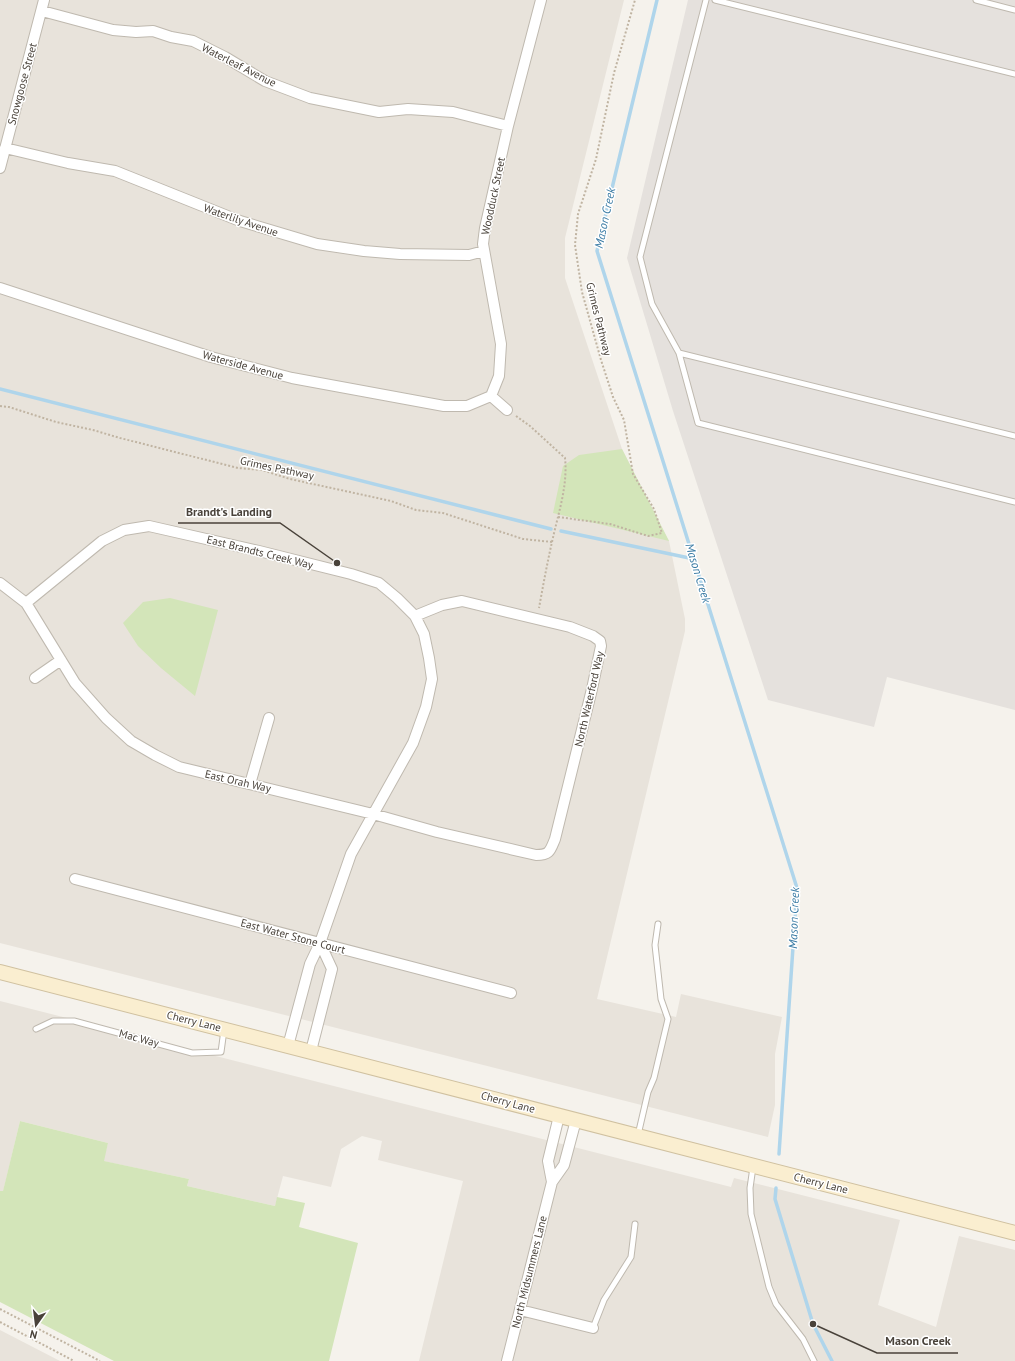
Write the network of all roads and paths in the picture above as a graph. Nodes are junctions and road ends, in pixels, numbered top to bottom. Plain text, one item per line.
1 (44, 0) edge
2 (541, 0) edge
3 (635, 0) edge
4 (706, 0) edge
5 (715, 0) edge
6 (743, 0) edge
7 (976, 0) edge
8 (742, 7) junction
9 (42, 10) junction
10 (1015, 10) edge
11 (1015, 74) edge
12 (508, 126) junction
13 (5, 148) junction
14 (0, 168) edge
15 (484, 251) junction
16 (0, 288) edge
17 (679, 353) junction
18 (491, 396) junction
19 (0, 406) edge
20 (507, 410) joint
21 (1015, 436) edge
22 (1015, 502) edge
23 (558, 517) junction
24 (552, 542) junction
25 (0, 583) edge
26 (26, 603) junction
27 (415, 616) junction
28 (536, 619) junction
29 (61, 660) junction
30 (35, 678) dead end
31 (269, 718) dead end
32 (250, 784) junction
33 (373, 814) junction
34 (550, 851) joint
35 (75, 879) dead end
36 (658, 924) dead end
37 (320, 943) junction
38 (0, 972) edge
39 (511, 993) dead end
40 (36, 1028) dead end
41 (224, 1029) junction
42 (288, 1046) junction
43 (311, 1051) junction
44 (559, 1116) junction
45 (576, 1120) junction
46 (638, 1136) junction
47 (754, 1166) junction
48 (552, 1182) junction
49 (635, 1224) dead end
50 (1015, 1233) edge
51 (0, 1309) edge
52 (520, 1310) junction
53 (0, 1322) edge
54 (593, 1328) joint
55 (74, 1361) edge
56 (100, 1361) edge
57 (507, 1361) edge
58 (814, 1361) edge

1 - 9 street, Snowgoose Street
2 - 12 street, Woodduck Street
3 - 23 path, Grimes Pathway
4 - 17 lane
5 - 8 lane
6 - 8 lane
7 - 10 lane
8 - 11 lane
9 - 12 street, Waterleaf Avenue
9 - 13 street, Snowgoose Street
12 - 15 street, Woodduck Street
13 - 14 street, Snowgoose Street
13 - 15 street, Waterlily Avenue
15 - 18 street, Woodduck Street
16 - 18 street, Waterside Avenue
17 - 21 lane
17 - 22 lane
18 - 20 street
19 - 24 path, Grimes Pathway
20 - 23 path
23 - 24 path
24 - 28 path
25 - 26 street, East Orah Way
26 - 27 street, East Brandts Creek Way
26 - 29 street, East Orah Way
27 - 28 street, North Waterford Way
27 - 33 street, East Brandts Creek Way
28 - 34 street, North Waterford Way
29 - 30 street
29 - 32 street, East Orah Way
31 - 32 street
32 - 33 street, East Orah Way
33 - 34 street, East Orah Way
33 - 37 street, East Brandts Creek Way
35 - 37 street, East Water Stone Court
36 - 46 lane
37 - 39 street, East Water Stone Court
37 - 42 street, East Brandts Creek Way
37 - 43 street
38 - 41 main road, Cherry Lane
40 - 41 lane, Mac Way
41 - 42 main road, Cherry Lane
42 - 43 main road, Cherry Lane
43 - 44 main road, Cherry Lane
44 - 45 main road, Cherry Lane
44 - 48 street, North Midsummers Lane
45 - 46 main road, Cherry Lane
45 - 48 street, North Midsummers Lane
46 - 47 main road, Cherry Lane
47 - 50 main road, Cherry Lane
47 - 58 lane
48 - 52 street, North Midsummers Lane
49 - 54 lane
51 - 56 path
52 - 54 street
52 - 57 street, North Midsummers Lane
53 - 55 path

